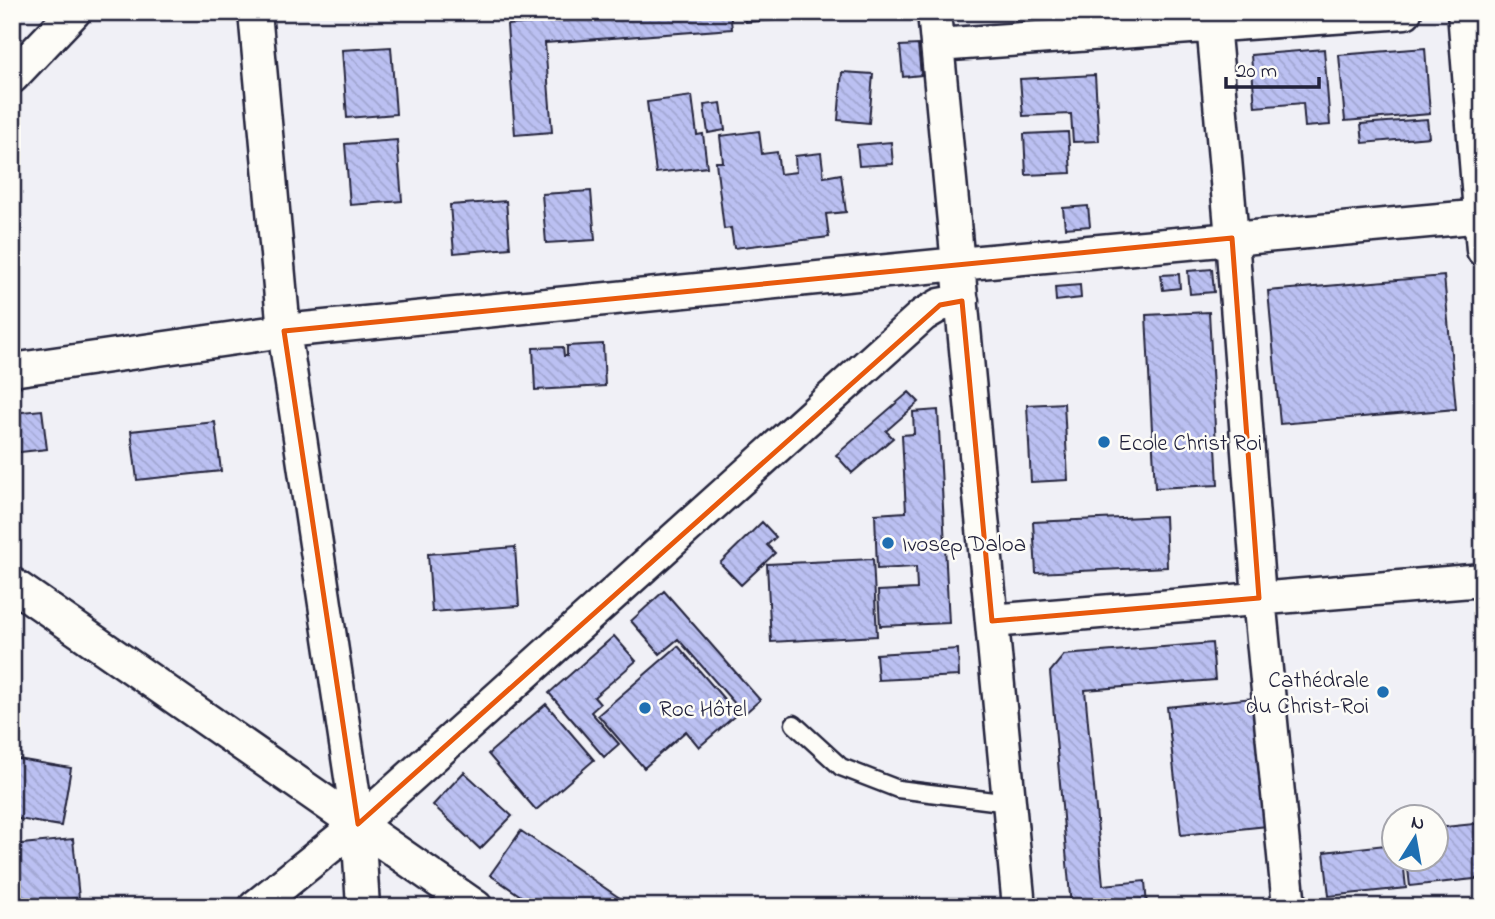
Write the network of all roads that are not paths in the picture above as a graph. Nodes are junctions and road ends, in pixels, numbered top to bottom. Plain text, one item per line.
1 (74, 12) edge
2 (255, 12) edge
3 (934, 12) edge
4 (1405, 12) edge
5 (1464, 12) edge
6 (1213, 19) edge
7 (937, 45) junction
8 (12, 77) edge
9 (1481, 216) edge
10 (1232, 238) junction
11 (1483, 250) edge
12 (958, 264) junction
13 (962, 301) junction
14 (284, 331) junction
15 (12, 370) edge
16 (1483, 580) edge
17 (12, 584) edge
18 (1259, 598) junction
19 (992, 621) junction
20 (794, 724) dead end
21 (1009, 803) junction
22 (358, 824) junction
23 (255, 907) edge
24 (363, 907) edge
25 (477, 907) edge
26 (1019, 907) edge
27 (1289, 907) edge

1 - 8 street
2 - 14 street
3 - 7 street
4 - 6 street
5 - 9 street
6 - 7 street
6 - 10 street
7 - 12 street
9 - 10 street
9 - 11 street
10 - 12 street
10 - 18 street
12 - 13 street
12 - 14 street
13 - 19 street
13 - 22 street
14 - 15 street
14 - 22 street
16 - 18 street
17 - 22 street
18 - 19 street
18 - 27 street
19 - 21 street
20 - 21 lane
21 - 26 street
22 - 23 street
22 - 24 street
22 - 25 street

